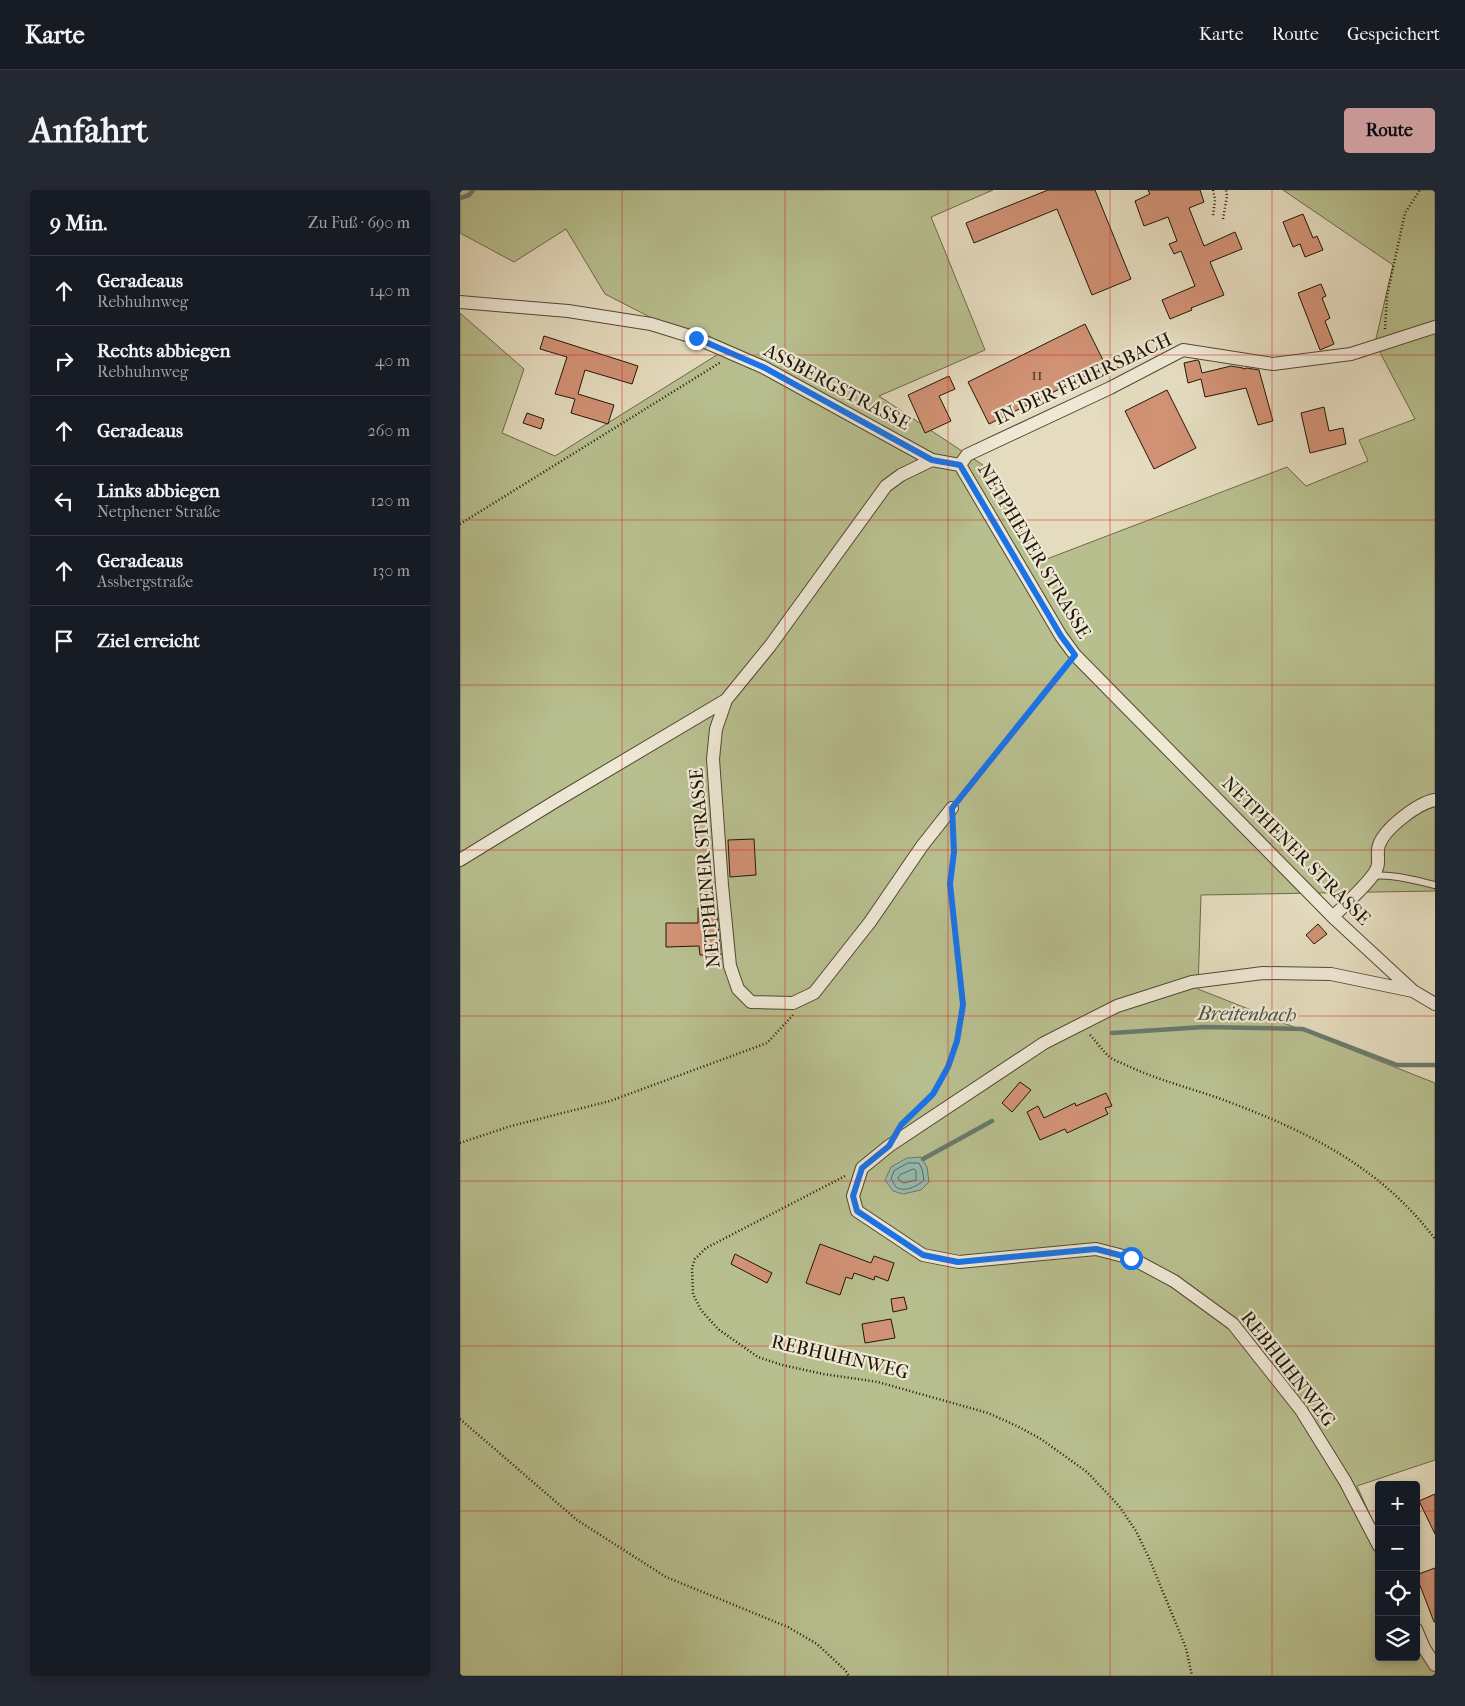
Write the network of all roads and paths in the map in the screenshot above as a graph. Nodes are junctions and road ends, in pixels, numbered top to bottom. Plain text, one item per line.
1 (1213, 190) edge
2 (1226, 190) edge
3 (1420, 190) edge
4 (1213, 216) dead end
5 (1223, 219) dead end
6 (460, 302) edge
7 (1435, 327) edge
8 (1386, 344) junction
9 (732, 355) junction
10 (932, 460) junction
11 (960, 465) junction
12 (460, 524) edge
13 (1075, 655) junction
14 (726, 700) junction
15 (1435, 800) edge
16 (952, 808) junction
17 (460, 860) edge
18 (1371, 877) junction
19 (1435, 885) edge
20 (1333, 917) junction
21 (1414, 991) junction
22 (1435, 1004) edge
23 (794, 1014) dead end
24 (1081, 1024) junction
25 (914, 1113) dead end
26 (460, 1143) edge
27 (862, 1168) junction
28 (1435, 1239) edge
29 (460, 1419) edge
30 (1375, 1538) edge
31 (1420, 1636) edge
32 (1433, 1658) edge
33 (849, 1676) edge
34 (1192, 1676) edge

1 - 4 path
2 - 5 path
3 - 8 path
6 - 9 street, ASSBERGSTRASSE
7 - 8 street, IN DER FEUERSBACH
8 - 11 street, IN DER FEUERSBACH
9 - 10 street, ASSBERGSTRASSE
9 - 12 path
10 - 11 street, NETPHENER STRASSE
10 - 14 street, NETPHENER STRASSE
11 - 13 street, NETPHENER STRASSE
13 - 16 path
13 - 20 street, NETPHENER STRASSE
14 - 16 street, NETPHENER STRASSE
14 - 17 street, NETPHENER STRASSE
15 - 18 street
16 - 25 path
18 - 19 lane
18 - 20 street
20 - 21 street, NETPHENER STRASSE
21 - 22 street, NETPHENER STRASSE
21 - 24 street
23 - 26 path
24 - 27 street
24 - 28 path
27 - 30 street, REBHUHNWEG
27 - 34 path, REBHUHNWEG
29 - 33 path
31 - 32 street

